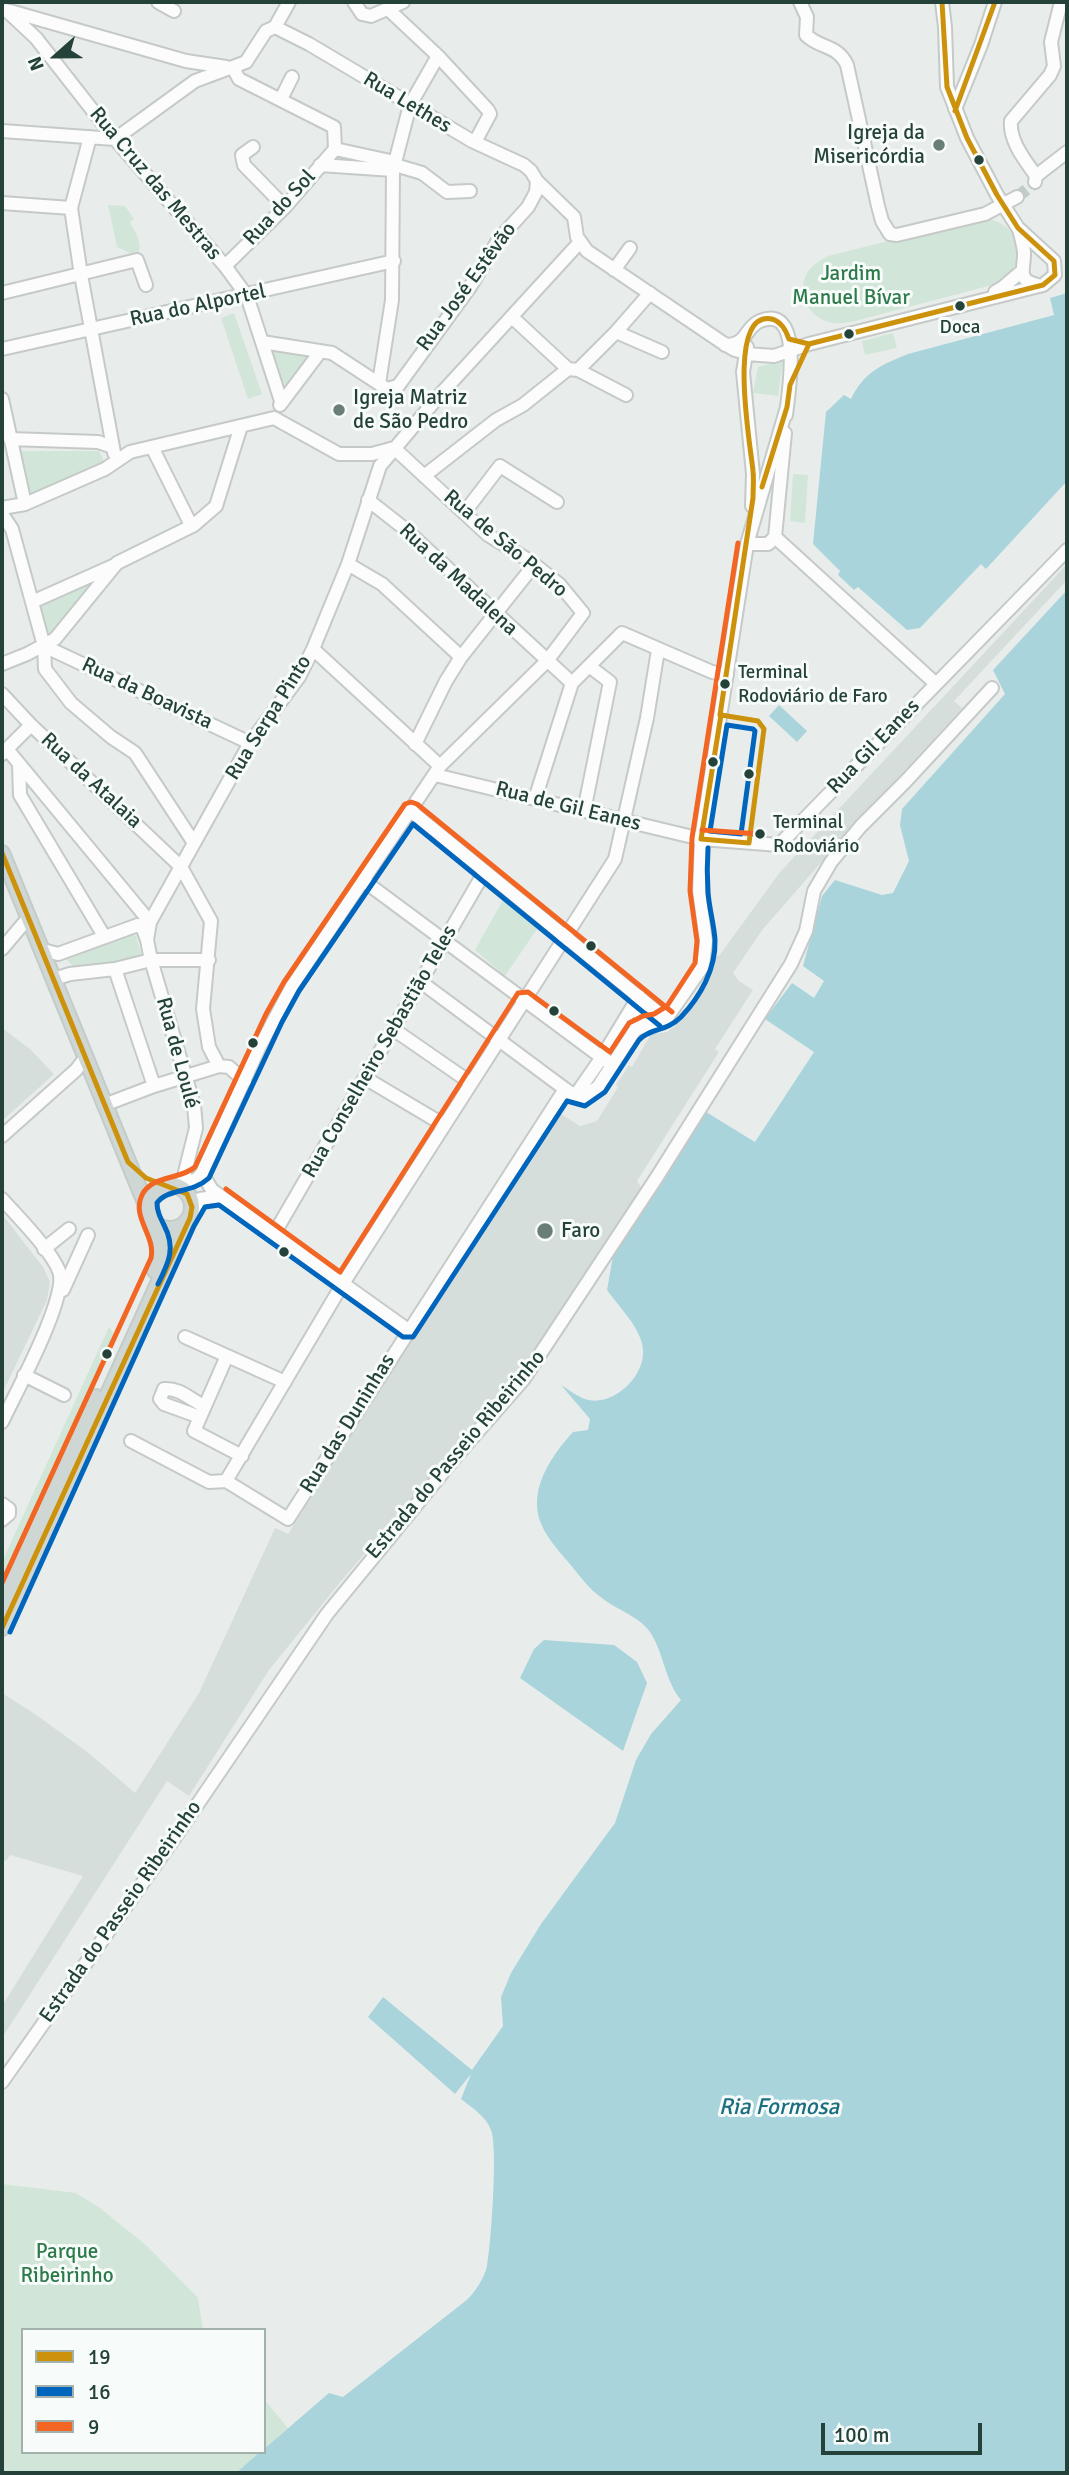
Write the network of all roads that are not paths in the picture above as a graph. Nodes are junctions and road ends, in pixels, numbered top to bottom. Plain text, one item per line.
1 (158, 2) edge
2 (289, 2) edge
3 (354, 2) edge
4 (404, 2) edge
5 (800, 2) edge
6 (942, 2) edge
7 (995, 2) edge
8 (1061, 2) edge
9 (388, 9) junction
10 (5, 10) edge
11 (174, 11) dead end
12 (47, 22) junction
13 (275, 27) junction
14 (36, 38) junction
15 (1054, 55) junction
16 (438, 56) junction
17 (1067, 56) edge
18 (186, 61) junction
19 (233, 68) junction
20 (292, 77) dead end
21 (195, 81) junction
22 (947, 87) junction
23 (960, 96) junction
24 (281, 99) junction
25 (410, 105) junction
26 (955, 109) junction
27 (2, 131) edge
28 (90, 137) junction
29 (115, 139) junction
30 (475, 142) junction
31 (253, 146) dead end
32 (335, 149) junction
33 (1067, 152) edge
34 (320, 165) junction
35 (395, 165) junction
36 (537, 181) junction
37 (470, 191) dead end
38 (1017, 197) tunnel mouth
39 (2, 203) edge
40 (1003, 205) junction
41 (285, 206) junction
42 (71, 208) junction
43 (1018, 228) junction
44 (580, 242) junction
45 (630, 248) dead end
46 (1050, 255) junction
47 (394, 261) junction
48 (1067, 261) edge
49 (1023, 265) junction
50 (225, 266) junction
51 (614, 270) junction
52 (81, 275) junction
53 (1067, 279) edge
54 (146, 285) dead end
55 (1041, 285) junction
56 (2, 293) edge
57 (650, 293) junction
58 (247, 296) junction
59 (976, 301) junction
60 (513, 318) junction
61 (91, 329) junction
62 (616, 332) junction
63 (750, 332) junction
64 (262, 342) junction
65 (789, 344) junction
66 (809, 344) junction
67 (725, 345) junction
68 (2, 349) edge
69 (320, 352) junction
70 (662, 352) dead end
71 (746, 354) junction
72 (573, 370) junction
73 (379, 383) junction
74 (790, 384) junction
75 (625, 395) dead end
76 (2, 399) edge
77 (281, 401) junction
78 (787, 408) junction
79 (274, 418) junction
80 (241, 426) junction
81 (10, 439) junction
82 (113, 447) junction
83 (152, 447) junction
84 (394, 448) junction
85 (113, 464) junction
86 (424, 476) junction
87 (369, 500) junction
88 (557, 502) dead end
89 (25, 504) junction
90 (2, 508) edge
91 (464, 513) junction
92 (2, 514) edge
93 (751, 524) junction
94 (194, 525) junction
95 (12, 529) junction
96 (775, 537) junction
97 (747, 544) junction
98 (1067, 550) edge
99 (117, 563) junction
100 (348, 564) junction
101 (534, 565) junction
102 (32, 602) junction
103 (495, 614) junction
104 (44, 646) junction
105 (313, 649) junction
106 (658, 650) junction
107 (461, 657) junction
108 (547, 661) junction
109 (2, 664) edge
110 (589, 666) junction
111 (727, 675) junction
112 (572, 683) junction
113 (935, 683) junction
114 (992, 688) dead end
115 (2, 694) edge
116 (31, 724) junction
117 (250, 743) junction
118 (415, 744) junction
119 (4, 752) edge
120 (19, 764) junction
121 (438, 770) junction
122 (536, 799) junction
123 (411, 811) junction
124 (584, 811) junction
125 (625, 821) junction
126 (701, 839) junction
127 (194, 843) junction
128 (2, 853) edge
129 (181, 867) junction
130 (485, 871) junction
131 (364, 881) junction
132 (29, 917) junction
133 (146, 917) junction
134 (131, 927) junction
135 (104, 936) junction
136 (565, 936) junction
137 (147, 940) junction
138 (445, 941) junction
139 (2, 948) edge
140 (43, 950) junction
141 (62, 952) junction
142 (151, 960) junction
143 (209, 960) junction
144 (115, 970) junction
145 (70, 974) junction
146 (54, 979) junction
147 (421, 982) junction
148 (639, 996) junction
149 (524, 1000) junction
150 (666, 1018) junction
151 (393, 1029) junction
152 (635, 1030) junction
153 (499, 1039) junction
154 (85, 1058) junction
155 (607, 1061) junction
156 (219, 1066) junction
157 (187, 1076) junction
158 (365, 1078) junction
159 (62, 1080) junction
160 (245, 1081) junction
161 (471, 1083) junction
162 (96, 1084) junction
163 (154, 1086) junction
164 (570, 1092) junction
165 (104, 1105) junction
166 (444, 1125) junction
167 (2, 1136) edge
168 (128, 1162) junction
169 (202, 1172) junction
170 (175, 1185) junction
171 (221, 1196) junction
172 (2, 1199) edge
173 (149, 1213) junction
174 (188, 1220) junction
175 (69, 1229) dead end
176 (274, 1234) junction
177 (88, 1235) dead end
178 (44, 1249) junction
179 (55, 1263) junction
180 (75, 1265) junction
181 (342, 1285) junction
182 (56, 1315) junction
183 (408, 1330) junction
184 (185, 1337) dead end
185 (227, 1356) junction
186 (23, 1376) junction
187 (285, 1382) junction
188 (64, 1395) dead end
189 (2, 1422) edge
190 (131, 1441) dead end
191 (242, 1456) junction
192 (226, 1481) junction
193 (2, 1504) edge
194 (2, 1520) edge
195 (2, 1603) edge
196 (2, 1628) edge
197 (2, 2082) edge

1 - 11 street
2 - 13 street
3 - 9 street
4 - 9 street
5 - 40 street
6 - 22 street
7 - 23 street
8 - 15 street
9 - 16 street
10 - 12 street
10 - 14 street, Rua Cruz das Mestras
12 - 14 street
12 - 18 street
13 - 19 street
13 - 25 street, Rua Lethes
14 - 29 street, Rua Cruz das Mestras
15 - 17 street
15 - 33 street
16 - 25 street
16 - 30 street
18 - 19 street
18 - 21 street
19 - 21 street
19 - 24 street
20 - 24 street
21 - 29 street
22 - 23 street
22 - 26 street
23 - 26 street
24 - 32 street
25 - 30 street, Rua Lethes
25 - 35 street
26 - 40 street
27 - 28 street
28 - 29 street
28 - 42 street
29 - 50 street, Rua Cruz das Mestras
30 - 36 street, Rua Lethes
31 - 41 street
32 - 34 street, Rua do Sol
32 - 35 street
34 - 35 street
34 - 41 street, Rua do Sol
35 - 37 street
35 - 47 street
36 - 44 street, Rua Lethes
36 - 73 street, Rua José Estêvão
38 - 40 street
39 - 42 street
40 - 43 street
41 - 50 street, Rua do Sol
42 - 52 street
43 - 46 street
43 - 49 street
44 - 51 street
44 - 60 street, Rua Serpa Pinto
45 - 51 street
46 - 48 street
46 - 49 street
46 - 55 street
47 - 58 street, Rua do Alportel
47 - 73 street
49 - 55 street
49 - 59 street
50 - 58 street, Rua Cruz das Mestras
51 - 57 street
52 - 54 street
52 - 56 street
52 - 61 street
53 - 55 street
55 - 59 street
57 - 62 street
57 - 67 street
58 - 61 street, Rua do Alportel
58 - 64 street, Rua Cruz das Mestras
59 - 66 street
60 - 72 street
60 - 84 street, Rua Serpa Pinto
61 - 68 street, Rua do Alportel
61 - 82 street
62 - 70 street
62 - 72 street
63 - 65 street
63 - 67 street
63 - 71 street
64 - 69 street
64 - 77 street, Rua Cruz das Mestras
65 - 66 street
65 - 71 street
65 - 74 street
66 - 74 street
67 - 71 street
69 - 73 street
69 - 77 street
71 - 93 street
72 - 75 street
72 - 86 street
74 - 78 street
76 - 81 street
77 - 79 street
78 - 93 street
78 - 96 street
79 - 80 street
79 - 84 street
80 - 83 street
80 - 94 street
81 - 82 street
81 - 89 street
82 - 85 street
83 - 85 street
83 - 94 street
84 - 86 street, Rua de São Pedro
84 - 87 street, Rua Serpa Pinto
85 - 89 street
86 - 91 street, Rua de São Pedro
87 - 100 street, Rua Serpa Pinto
87 - 103 street, Rua da Madalena
88 - 91 street
89 - 90 street
89 - 95 street
91 - 101 street, Rua de São Pedro
92 - 95 street
93 - 97 street
94 - 99 street
95 - 102 street
96 - 97 street
96 - 113 street
97 - 111 street
98 - 113 street, Rua Gil Eanes
99 - 102 street
99 - 104 street
100 - 105 street, Rua Serpa Pinto
100 - 107 street
101 - 103 street
101 - 108 street, Rua de São Pedro
102 - 104 street
103 - 107 street
103 - 108 street, Rua da Madalena
104 - 109 street
104 - 117 street, Rua da Boavista
104 - 127 street
105 - 117 street, Rua Serpa Pinto
105 - 118 street
106 - 110 street
106 - 111 street
106 - 125 street
107 - 118 street
108 - 112 street, Rua da Madalena
108 - 121 street
110 - 112 street
110 - 124 street
111 - 126 street
112 - 122 street
113 - 126 street, Rua Gil Eanes
114 - 197 street, Estrada do Passeio Ribeirinho
115 - 116 street, Rua da Atalaia
116 - 119 street
116 - 129 street, Rua da Atalaia
117 - 127 street, Rua Serpa Pinto
118 - 121 street
119 - 120 street
120 - 133 street
120 - 135 street
121 - 122 street, Rua de Gil Eanes
121 - 123 street
122 - 124 street, Rua de Gil Eanes
123 - 130 street
123 - 131 street
124 - 125 street, Rua de Gil Eanes
125 - 126 street, Rua de Gil Eanes
125 - 136 street
126 - 150 street
127 - 129 street, Rua Serpa Pinto
128 - 132 main road
129 - 133 street, Rua Serpa Pinto
129 - 143 street, Rua da Atalaia
130 - 136 street
130 - 138 street, Rua Conselheiro Sebastião Teles
131 - 138 street
131 - 160 street
132 - 139 street
132 - 140 main road
133 - 134 street, Rua Serpa Pinto
133 - 137 street, Rua de Loulé
134 - 135 street
134 - 137 street
135 - 141 street
136 - 148 street
136 - 149 street
137 - 142 street, Rua de Loulé
138 - 147 street, Rua Conselheiro Sebastião Teles
138 - 149 street
140 - 141 street
140 - 146 main road
141 - 145 street
142 - 143 street
142 - 144 street
142 - 157 street, Rua de Loulé
143 - 156 street, Rua da Atalaia
144 - 145 street
144 - 163 street
145 - 146 street
146 - 154 main road
147 - 151 street, Rua Conselheiro Sebastião Teles
147 - 153 street
148 - 150 street
148 - 152 street
148 - 155 street
149 - 153 street
149 - 155 street
150 - 152 street
151 - 158 street, Rua Conselheiro Sebastião Teles
151 - 161 street
152 - 155 street
153 - 161 street
153 - 164 street
154 - 159 street
154 - 162 main road
155 - 164 street, Rua das Duninhas
156 - 157 street
156 - 160 street
157 - 163 street
157 - 170 street, Rua de Loulé
158 - 166 street
158 - 176 street, Rua Conselheiro Sebastião Teles
159 - 162 street
159 - 167 street
160 - 169 street
161 - 166 street
162 - 165 main road
163 - 165 street
164 - 183 street, Rua das Duninhas
165 - 168 main road
166 - 181 street
168 - 170 main road
168 - 173 main road
169 - 170 street
169 - 171 street
170 - 173 main road
170 - 174 main road
171 - 174 street
171 - 176 street
172 - 178 street
173 - 174 main road
173 - 195 main road
174 - 196 main road
175 - 178 street
176 - 181 street
177 - 180 street
178 - 179 street
179 - 180 street
179 - 182 street
180 - 182 street
181 - 183 street
181 - 187 street
182 - 186 street
183 - 192 street, Rua das Duninhas
184 - 185 street
185 - 187 street
185 - 191 street
186 - 188 street
186 - 189 street
187 - 191 street
190 - 192 street
191 - 192 street
193 - 194 street

